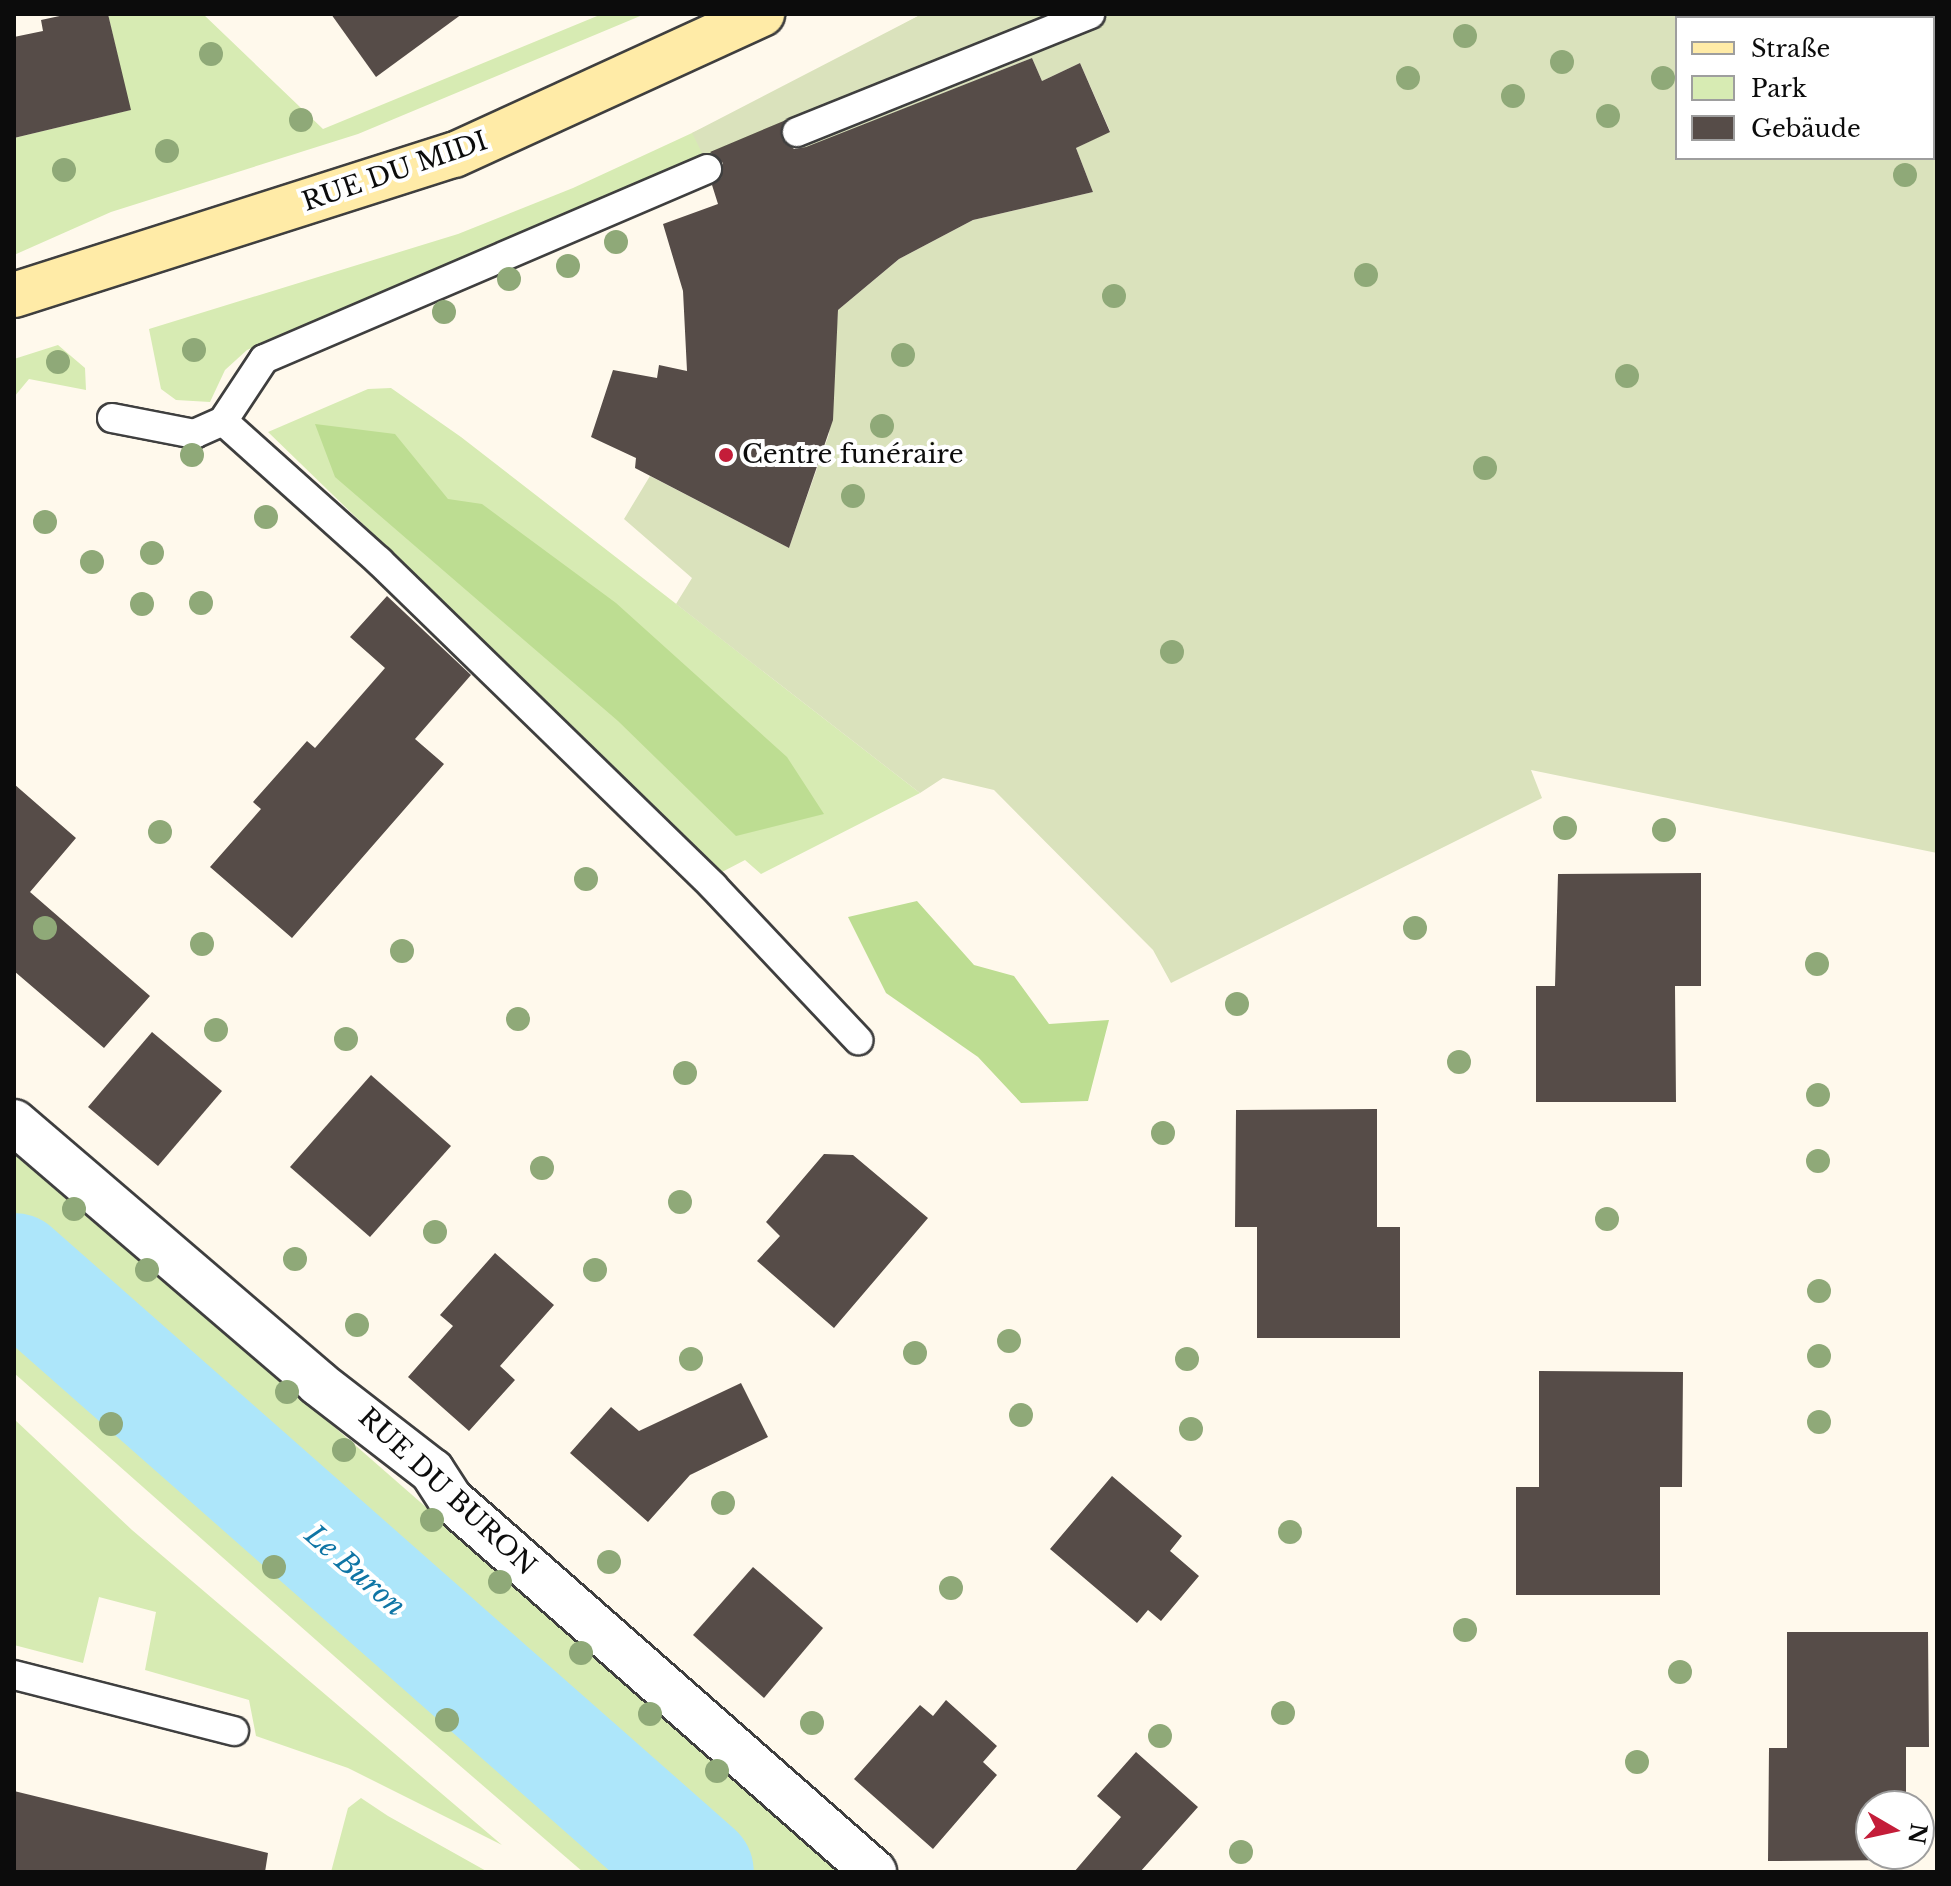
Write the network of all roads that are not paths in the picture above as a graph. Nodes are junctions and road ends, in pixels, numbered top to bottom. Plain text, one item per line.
1 (762, 14) edge
2 (1090, 14) edge
3 (797, 132) dead end
4 (707, 169) dead end
5 (14, 295) edge
6 (112, 418) dead end
7 (223, 421) junction
8 (858, 1040) dead end
9 (14, 1122) edge
10 (14, 1675) edge
11 (234, 1731) dead end
12 (874, 1872) edge

1 - 5 main road, RUE DU MIDI
2 - 3 lane
4 - 7 lane
6 - 7 lane
7 - 8 lane
9 - 12 street, RUE DU BURON
10 - 11 lane

